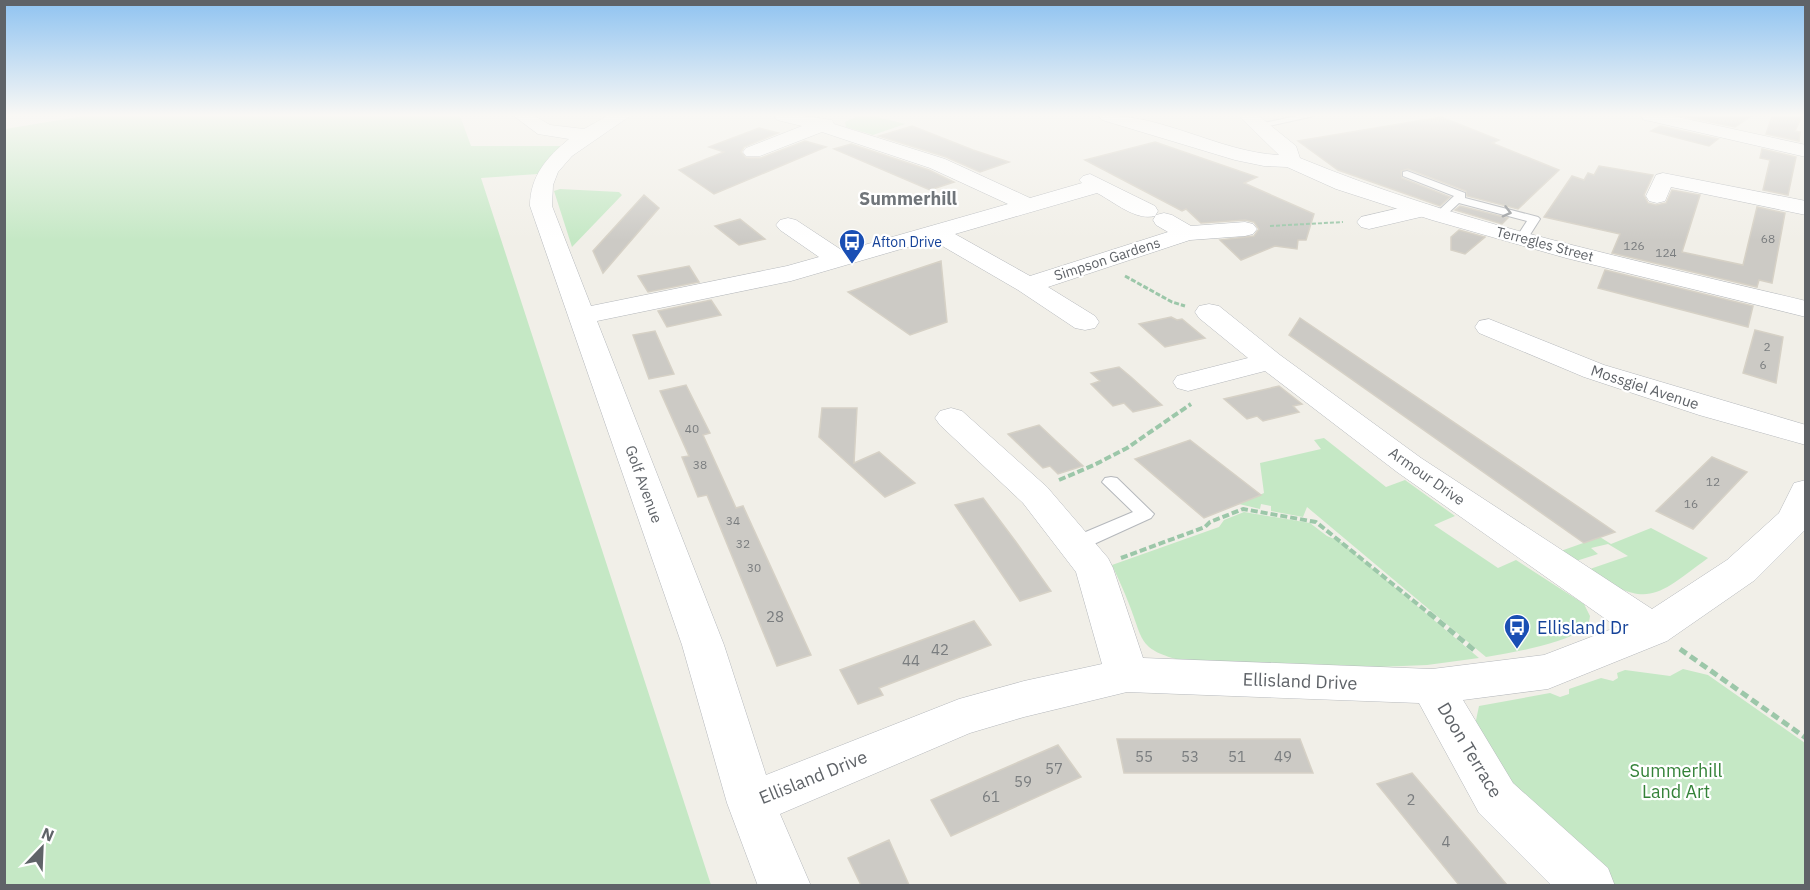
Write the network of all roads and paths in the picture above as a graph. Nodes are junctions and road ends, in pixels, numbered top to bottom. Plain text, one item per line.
1 (562, 158) edge
2 (925, 158) edge
3 (1250, 158) edge
4 (1290, 158) edge
5 (1290, 161) junction
6 (1407, 174) dead end
7 (1657, 196) dead end
8 (1027, 205) junction
9 (1440, 208) junction
10 (1806, 208) edge
11 (1369, 222) joint
12 (788, 225) dead end
13 (1245, 229) joint
14 (935, 232) junction
15 (1187, 233) junction
16 (840, 260) junction
17 (1100, 261) junction
18 (1027, 285) junction
19 (1806, 309) edge
20 (1209, 312) joint
21 (583, 316) junction
22 (1085, 322) dead end
23 (1489, 327) dead end
24 (1270, 361) junction
25 (1188, 382) joint
26 (951, 418) dead end
27 (1806, 435) edge
28 (1111, 482) dead end
29 (1030, 491) junction
30 (1806, 491) edge
31 (1085, 556) junction
32 (1652, 630) junction
33 (1127, 675) junction
34 (1507, 677) junction
35 (1432, 686) junction
36 (1806, 738) edge
37 (751, 803) junction
38 (785, 885) edge
39 (1589, 885) edge

1 - 21 street, Golf Avenue
2 - 8 street
3 - 5 street
4 - 5 street
5 - 9 street, Terregles Street
6 - 9 lane
7 - 10 street
8 - 14 street
8 - 15 street, Simpson Gardens
9 - 11 street
9 - 19 street, Terregles Street
11 - 13 path
12 - 16 street
13 - 15 street, Simpson Gardens
14 - 16 street
14 - 18 street, Simpson Gardens
15 - 17 street, Simpson Gardens
16 - 21 street
17 - 18 street, Simpson Gardens
17 - 20 path
18 - 22 street, Simpson Gardens
20 - 24 street, Armour Drive
21 - 37 street, Golf Avenue
23 - 27 street, Mossgiel Avenue
24 - 25 street
24 - 32 street, Armour Drive
25 - 29 path
26 - 29 street
28 - 31 lane
29 - 31 street
30 - 32 street, Ellisland Drive
31 - 33 street
31 - 34 path
32 - 34 street, Ellisland Drive
32 - 36 path
33 - 35 street, Ellisland Drive
33 - 37 street, Ellisland Drive
34 - 35 street, Ellisland Drive
35 - 39 street, Doon Terrace
37 - 38 street, Golf Avenue

